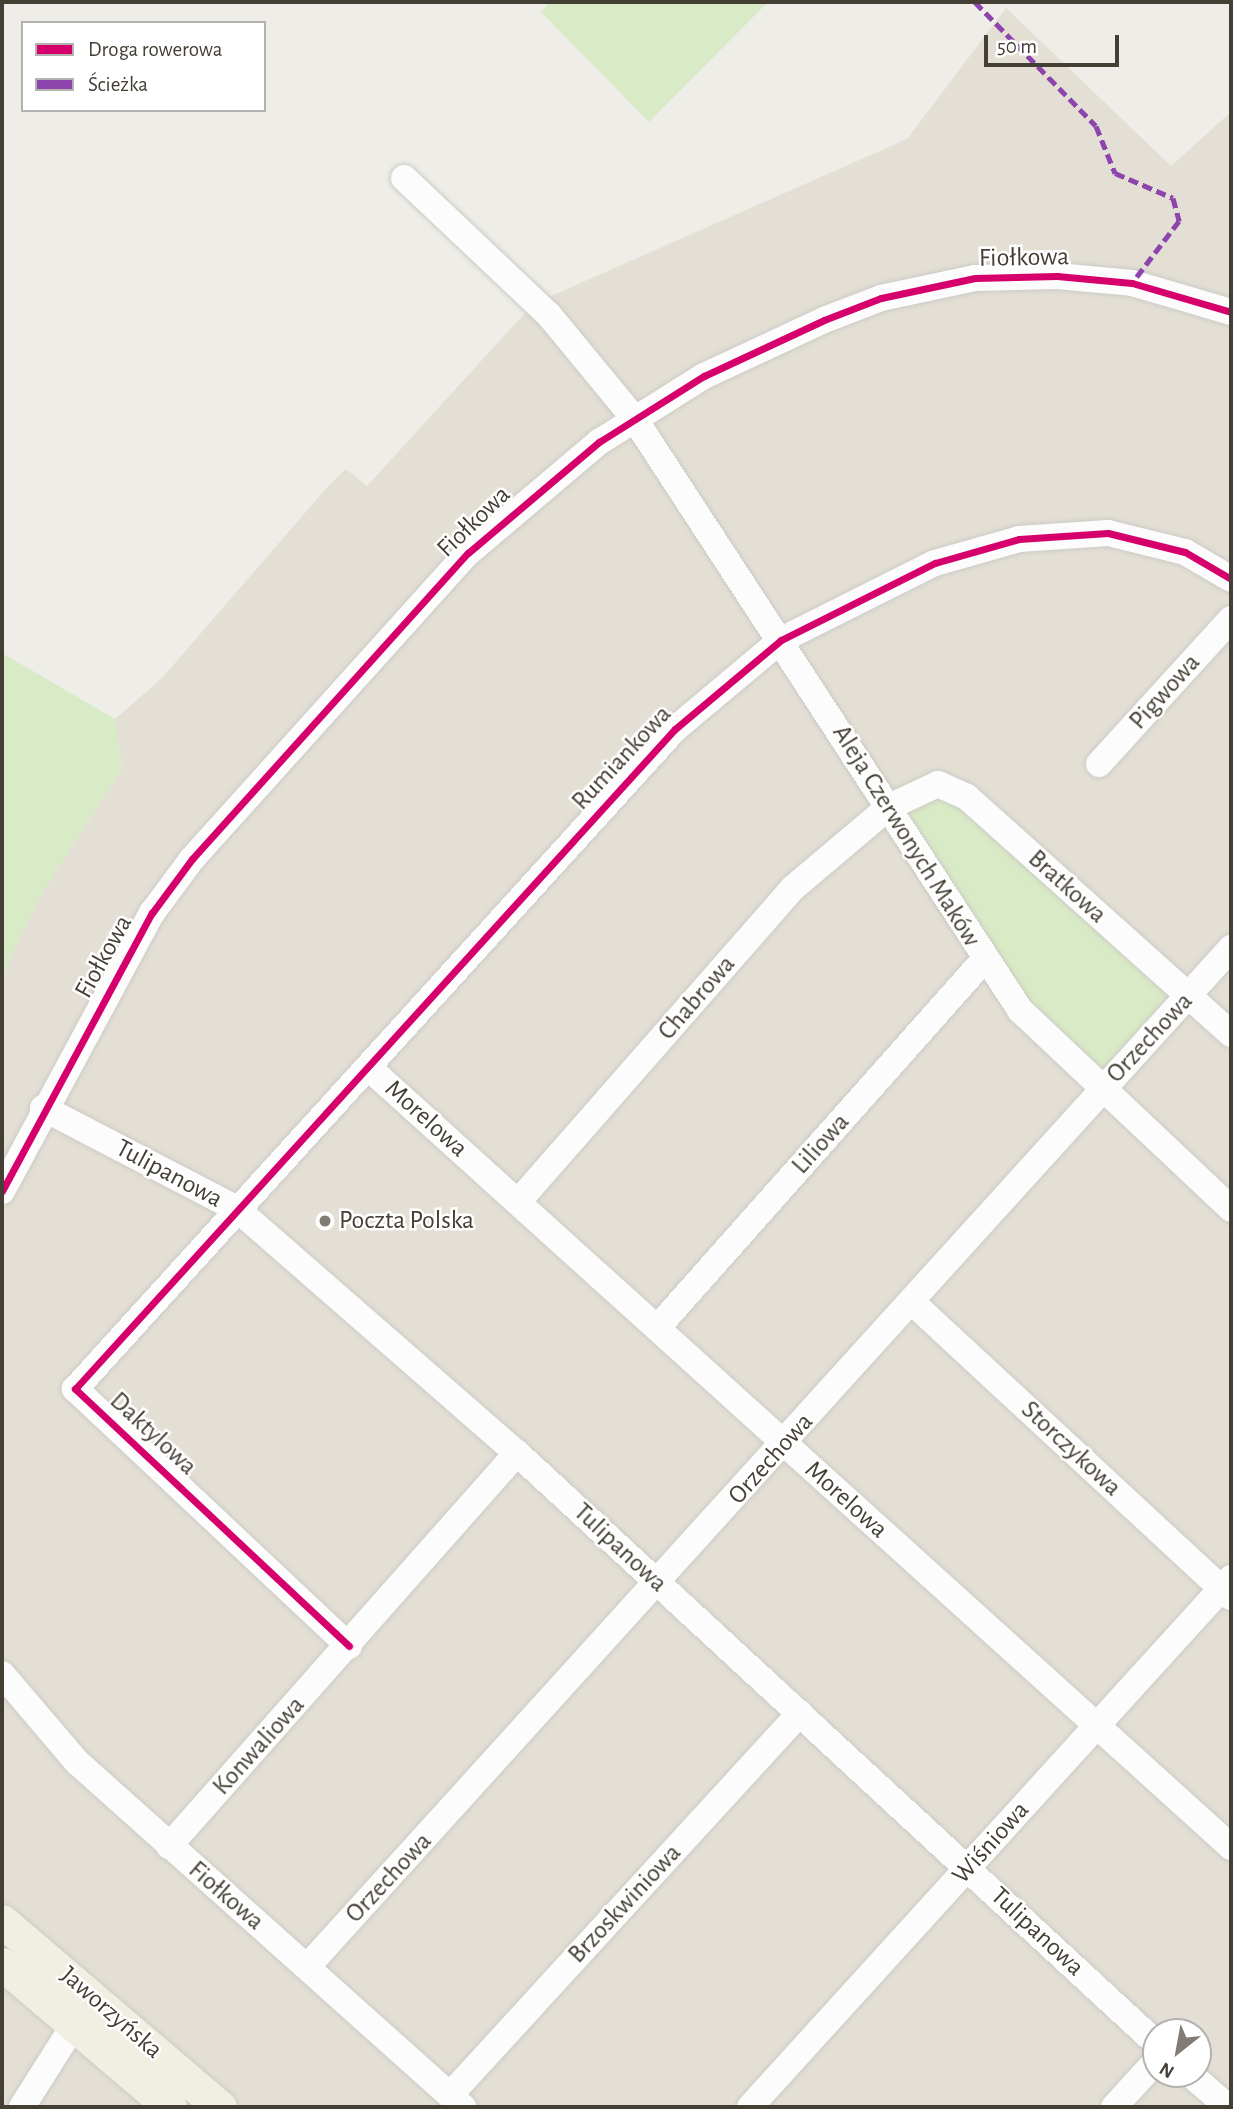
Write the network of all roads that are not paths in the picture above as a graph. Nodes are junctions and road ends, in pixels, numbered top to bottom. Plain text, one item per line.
1 (404, 178) dead end
2 (1231, 312) edge
3 (634, 418) junction
4 (1231, 579) edge
5 (1231, 619) edge
6 (781, 640) junction
7 (1099, 764) dead end
8 (889, 807) junction
9 (1231, 948) edge
10 (984, 960) junction
11 (1189, 996) junction
12 (1231, 1034) edge
13 (369, 1068) junction
14 (1101, 1091) junction
15 (43, 1108) junction
16 (2, 1191) edge
17 (518, 1202) junction
18 (237, 1209) junction
19 (1231, 1209) edge
20 (912, 1302) junction
21 (658, 1327) junction
22 (785, 1444) junction
23 (517, 1453) junction
24 (659, 1584) junction
25 (1228, 1588) edge
26 (349, 1646) junction
27 (2, 1674) edge
28 (800, 1713) junction
29 (1098, 1727) junction
30 (169, 1846) junction
31 (1231, 1847) edge
32 (969, 1868) junction
33 (2, 1921) edge
34 (2, 1964) edge
35 (307, 1967) junction
36 (86, 1990) junction
37 (76, 2026) junction
38 (1142, 2030) edge
39 (1142, 2076) edge
40 (1207, 2088) edge
41 (457, 2101) edge
42 (22, 2107) edge
43 (170, 2107) edge
44 (220, 2107) edge
45 (750, 2107) edge
46 (1114, 2107) edge
47 (1228, 2107) edge

1 - 3 street, Aleja Czerwonych Maków
2 - 3 street, Fiołkowa
3 - 6 street, Aleja Czerwonych Maków
3 - 15 street, Fiołkowa
4 - 6 street, Rumiankowa
5 - 7 street, Pigwowa
6 - 8 street, Aleja Czerwonych Maków
6 - 13 street, Rumiankowa
8 - 10 street, Aleja Czerwonych Maków
8 - 11 street, Bratkowa
8 - 17 street, Chabrowa
9 - 11 street, Orzechowa
10 - 14 street, Aleja Czerwonych Maków
10 - 21 street, Liliowa
11 - 12 street, Bratkowa
11 - 14 street, Orzechowa
13 - 17 street, Morelowa
13 - 18 street, Rumiankowa
14 - 19 street, Aleja Czerwonych Maków
14 - 20 street, Orzechowa
15 - 16 street, Fiołkowa
15 - 18 street, Tulipanowa
17 - 21 street, Morelowa
18 - 23 street, Tulipanowa
18 - 26 street, Daktylowa
20 - 22 street, Orzechowa
20 - 25 street, Storczykowa
21 - 22 street, Morelowa
22 - 24 street, Orzechowa
22 - 29 street, Morelowa
23 - 24 street, Tulipanowa
23 - 26 street, Konwaliowa
24 - 28 street, Tulipanowa
24 - 35 street, Orzechowa
25 - 29 street, Wiśniowa
26 - 30 street, Konwaliowa
27 - 30 street, Fiołkowa
28 - 32 street, Tulipanowa
28 - 41 street, Brzoskwiniowa
29 - 31 street, Morelowa
29 - 32 street, Wiśniowa
30 - 35 street, Fiołkowa
32 - 38 street, Tulipanowa
32 - 45 street, Wiśniowa
33 - 36 main road, Jaworzyńska
34 - 37 main road, Jaworzyńska
35 - 41 street, Fiołkowa
36 - 37 street
36 - 44 main road, Jaworzyńska
37 - 42 street
37 - 43 main road, Jaworzyńska
39 - 46 street
40 - 47 street

